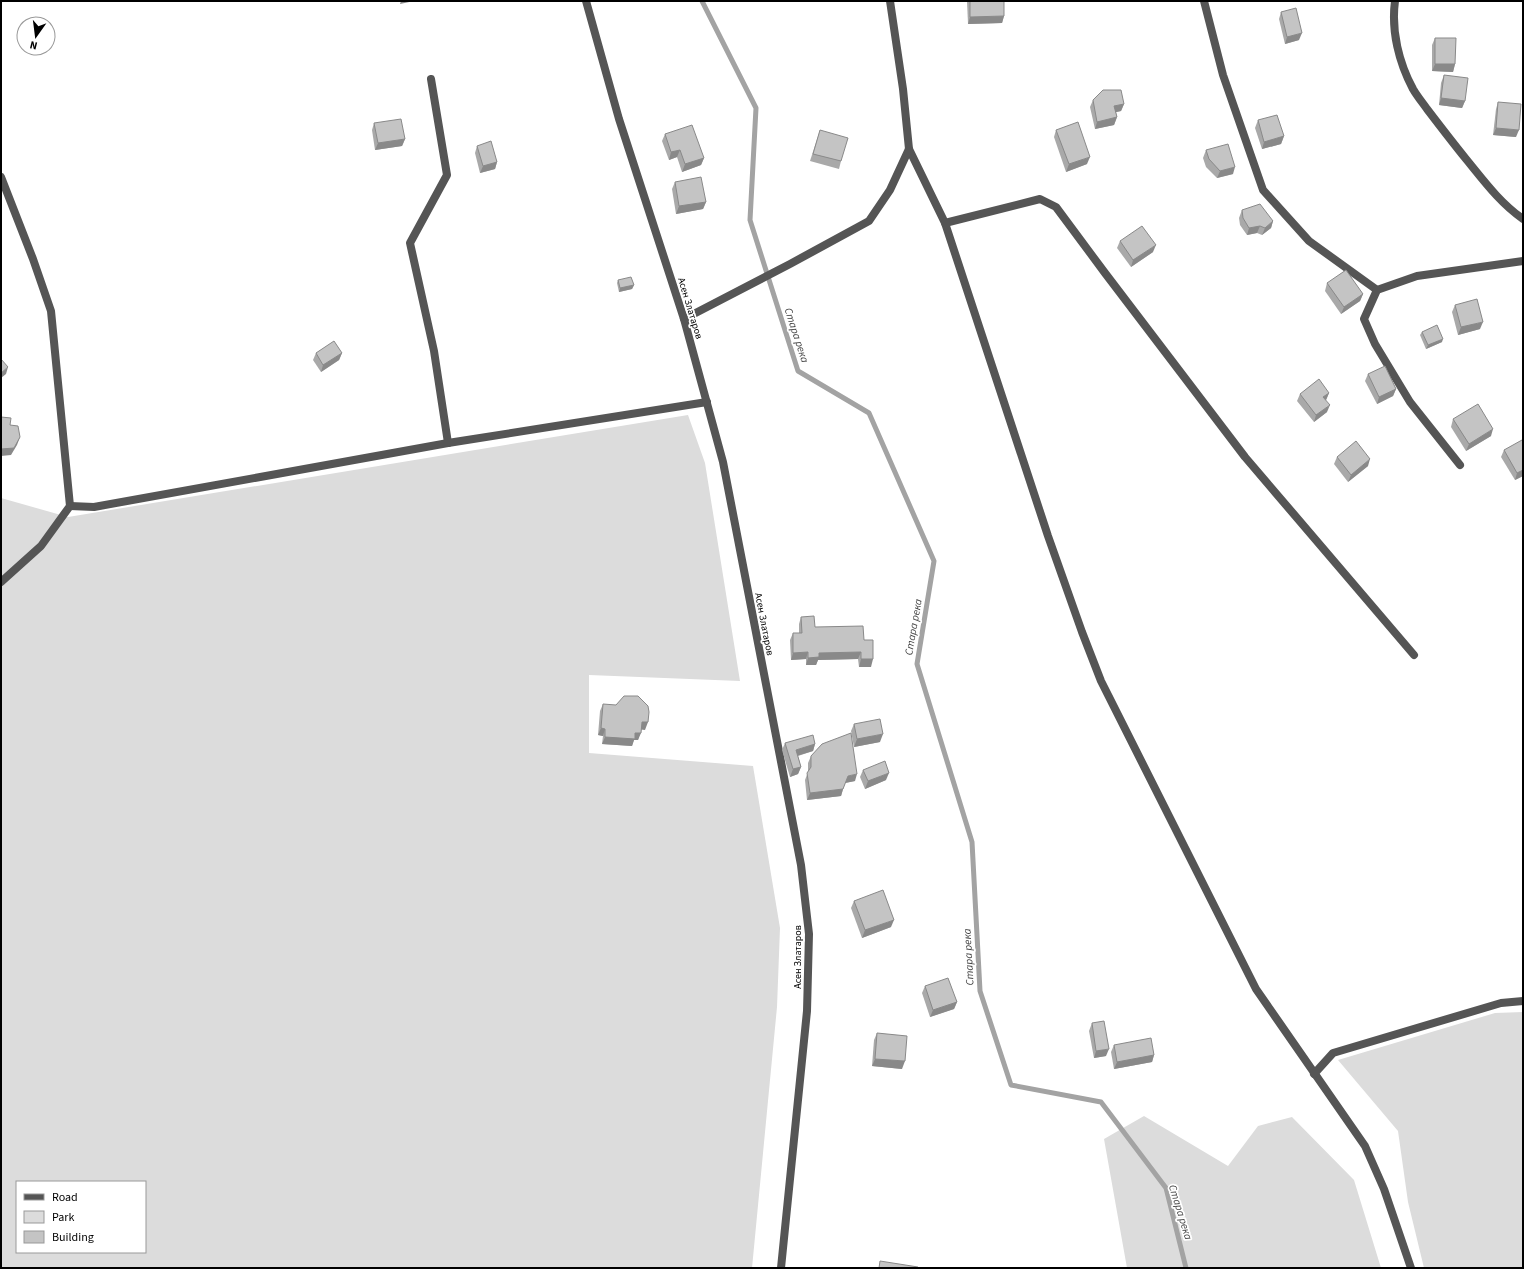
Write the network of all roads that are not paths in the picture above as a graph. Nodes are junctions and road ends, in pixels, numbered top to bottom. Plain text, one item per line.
1 (586, 1) edge
2 (890, 1) edge
3 (1204, 1) edge
4 (1394, 1) edge
5 (431, 79) dead end
6 (909, 148) junction
7 (1, 177) edge
8 (1523, 219) edge
9 (945, 223) junction
10 (1523, 261) edge
11 (1377, 290) junction
12 (684, 319) junction
13 (707, 402) junction
14 (448, 443) junction
15 (1460, 465) dead end
16 (70, 506) junction
17 (1, 582) edge
18 (1414, 655) dead end
19 (1523, 1001) edge
20 (1314, 1074) junction
21 (781, 1268) edge
22 (1411, 1268) edge

1 - 12 street, Асен Златаров
2 - 6 street
3 - 11 street
4 - 8 street
5 - 14 street
6 - 9 street
6 - 12 street
7 - 16 street
9 - 18 street
9 - 20 street
10 - 11 street
11 - 15 street
12 - 13 street, Асен Златаров
13 - 14 street
13 - 21 street, Асен Златаров
14 - 16 street
16 - 17 street
19 - 20 street
20 - 22 street

